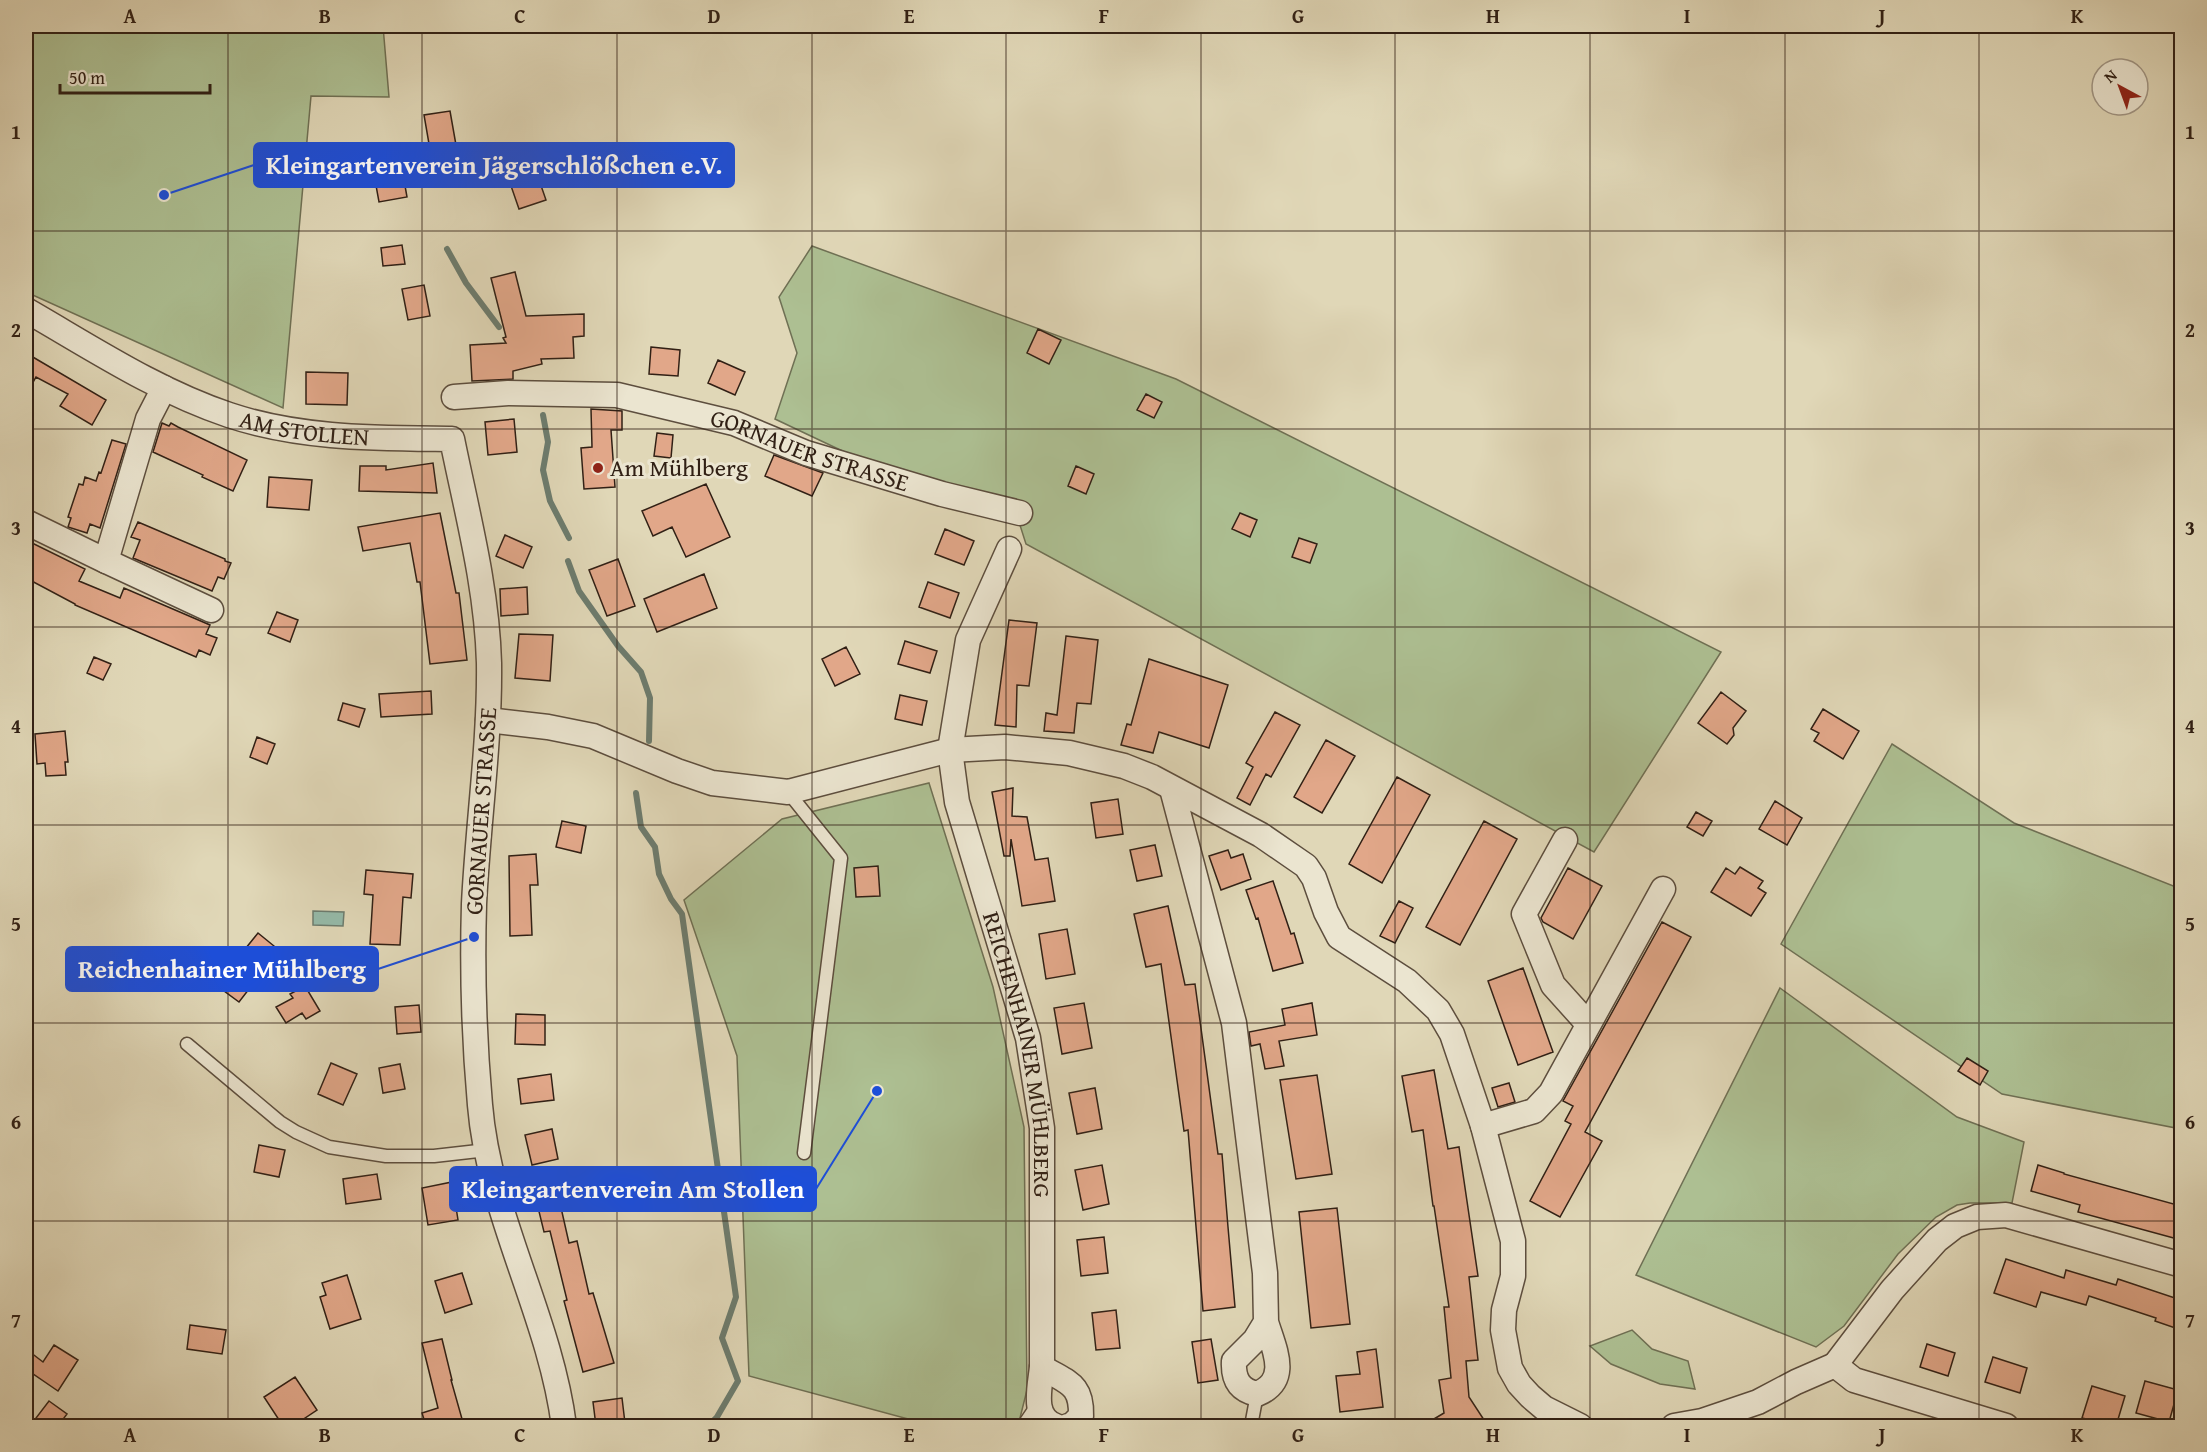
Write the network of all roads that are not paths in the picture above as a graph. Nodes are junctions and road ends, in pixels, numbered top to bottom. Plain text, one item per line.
1 (26, 310) edge
2 (164, 388) junction
3 (454, 397) dead end
4 (452, 439) joint
5 (1020, 513) dead end
6 (26, 522) edge
7 (1009, 549) dead end
8 (106, 561) junction
9 (211, 610) dead end
10 (488, 720) junction
11 (950, 750) junction
12 (1172, 789) junction
13 (788, 792) junction
14 (1565, 840) dead end
15 (1663, 889) dead end
16 (1588, 1024) junction
17 (187, 1044) dead end
18 (1484, 1126) junction
19 (487, 1150) junction
20 (804, 1153) dead end
21 (2181, 1265) edge
22 (1266, 1323) junction
23 (1834, 1365) junction
24 (1042, 1368) junction
25 (1257, 1394) junction
26 (1038, 1404) junction
27 (564, 1426) edge
28 (1023, 1426) edge
29 (1056, 1426) edge
30 (1068, 1426) edge
31 (1251, 1426) edge
32 (1580, 1426) edge
33 (1674, 1426) edge
34 (2006, 1426) edge

1 - 2 street, AM STOLLEN
2 - 4 street, AM STOLLEN
2 - 8 street
3 - 5 street, GORNAUER STRASSE
4 - 10 street, GORNAUER STRASSE
6 - 8 street
7 - 11 street, REICHENHAINER MÜHLBERG
8 - 9 street
10 - 13 street
10 - 19 street, GORNAUER STRASSE
11 - 12 street
11 - 13 street
11 - 24 street, REICHENHAINER MÜHLBERG
12 - 18 street
12 - 22 street
13 - 20 lane
14 - 16 street
15 - 16 street
16 - 18 street
17 - 19 lane
18 - 32 street
19 - 27 street, GORNAUER STRASSE
21 - 23 street
22 - 25 street
22 - 25 street
23 - 33 street
23 - 34 street
24 - 26 street, REICHENHAINER MÜHLBERG
24 - 30 street
25 - 31 lane
26 - 28 lane
26 - 29 street

